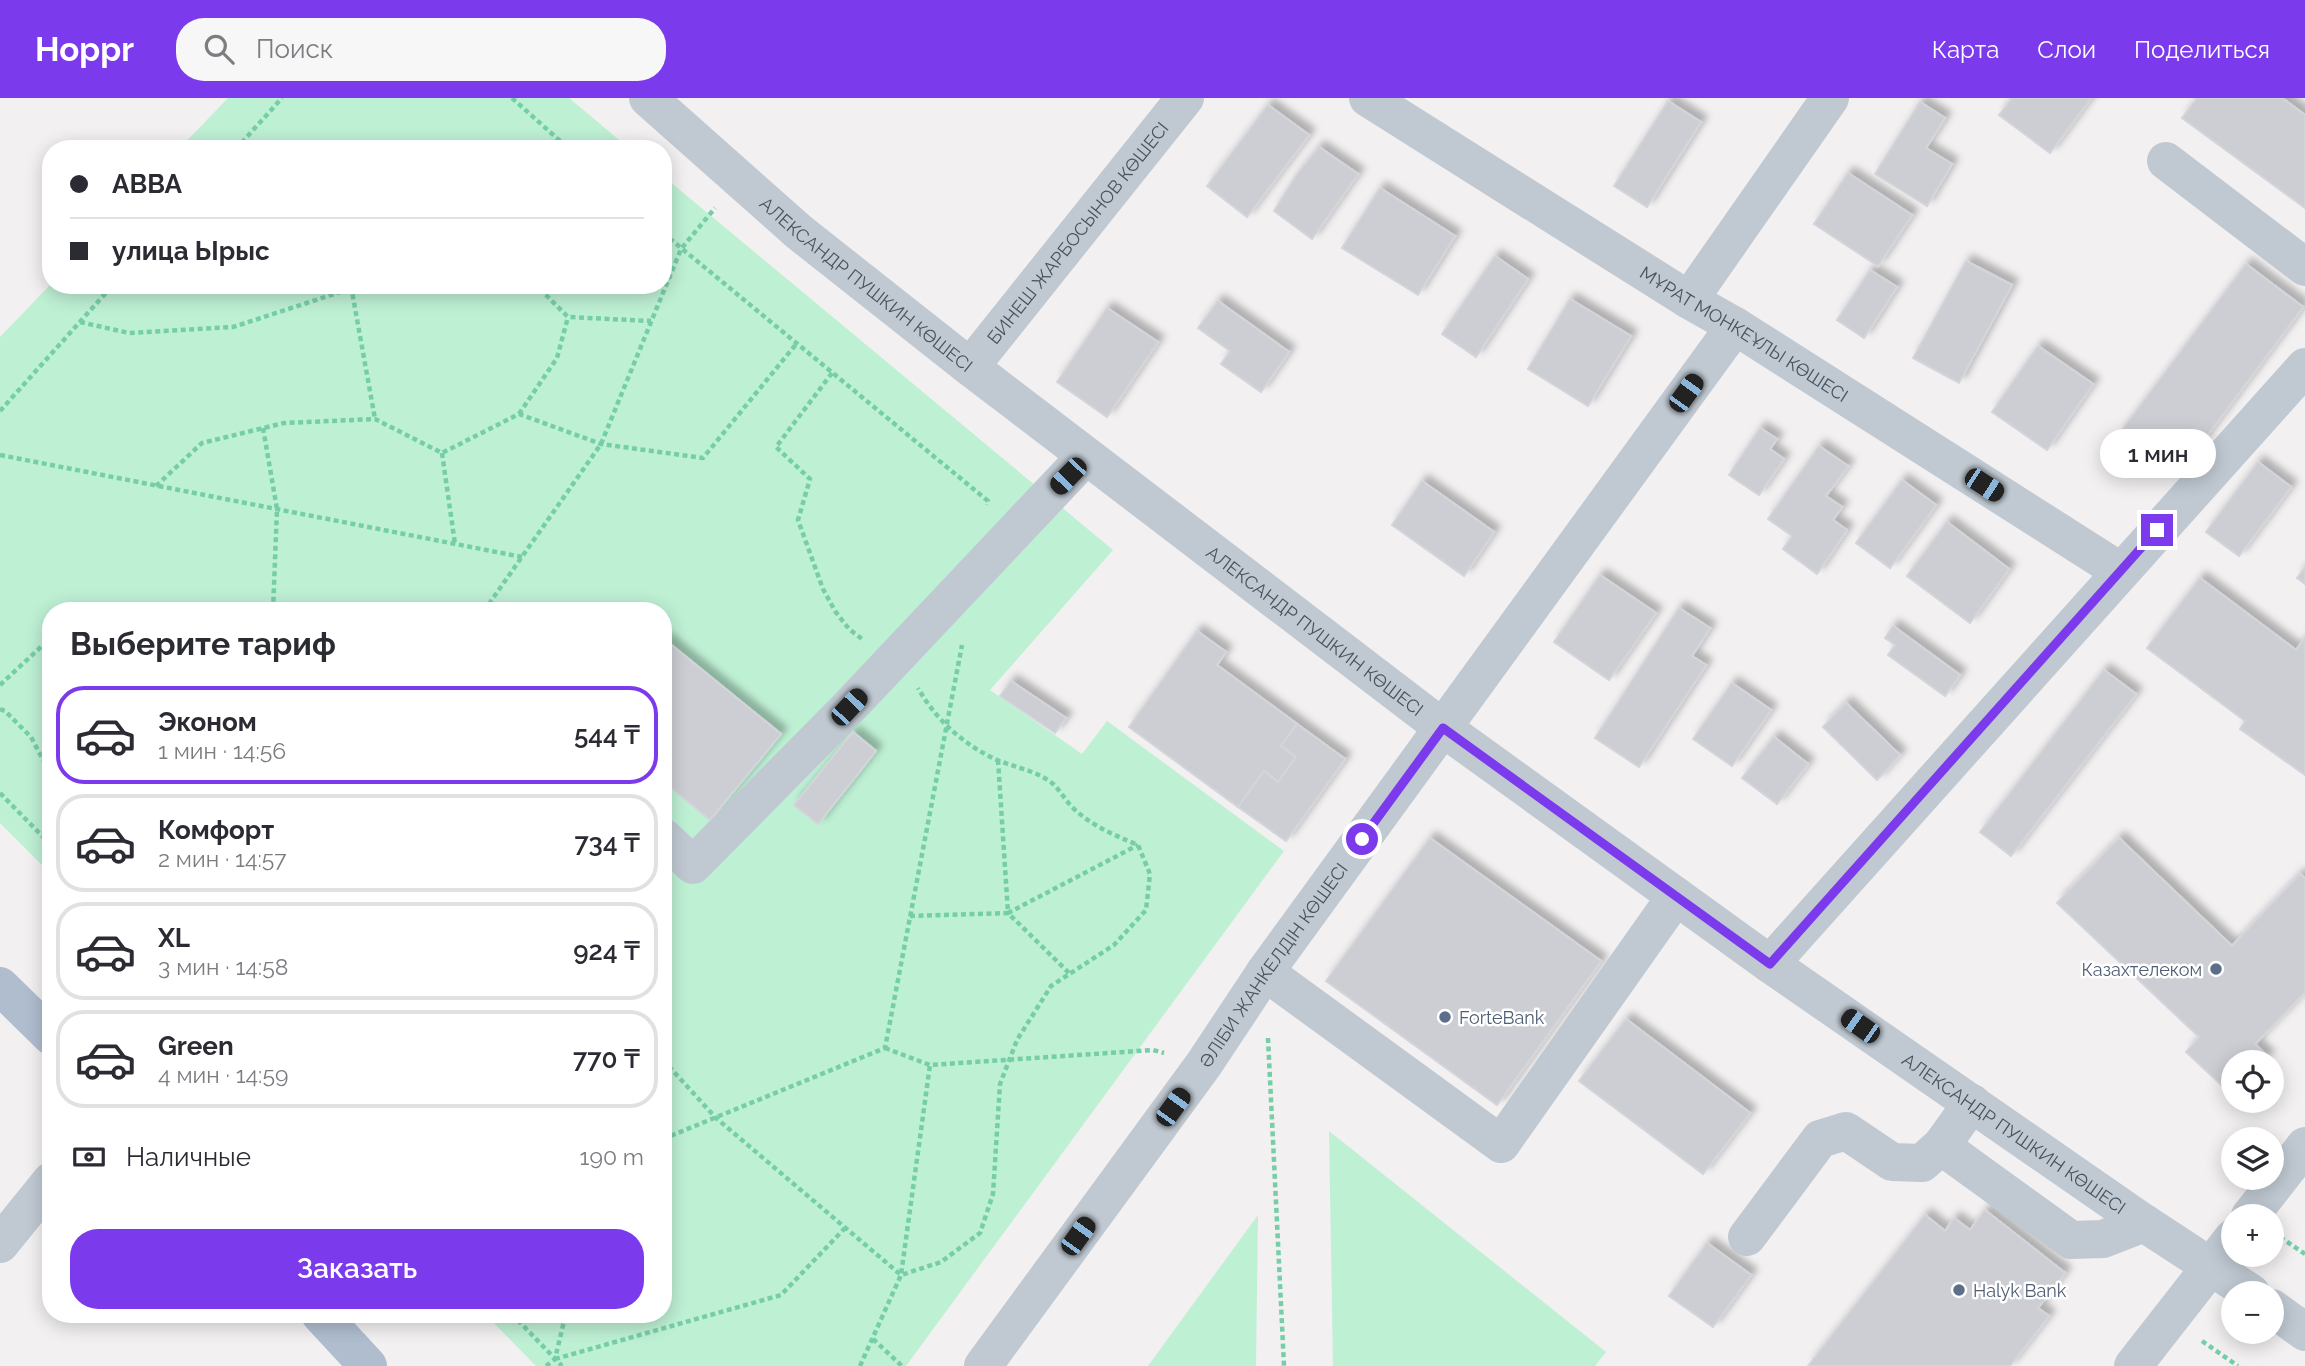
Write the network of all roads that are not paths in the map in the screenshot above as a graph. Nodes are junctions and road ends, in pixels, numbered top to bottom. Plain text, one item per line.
1 (648, 98) edge
2 (1185, 98) edge
3 (1368, 98) edge
4 (1830, 98) edge
5 (2166, 161) dead end
6 (2305, 267) edge
7 (1689, 300) junction
8 (1735, 326) junction
9 (2305, 367) edge
10 (970, 368) junction
11 (1086, 456) junction
12 (2120, 571) junction
13 (1443, 728) junction
14 (672, 845) edge
15 (1676, 896) junction
16 (1770, 964) junction
17 (1265, 972) junction
18 (0, 986) edge
19 (42, 1026) edge
20 (1972, 1102) junction
21 (1941, 1146) junction
22 (2305, 1146) edge
23 (42, 1192) edge
24 (2259, 1204) edge
25 (2144, 1223) junction
26 (1747, 1237) dead end
27 (0, 1244) edge
28 (2221, 1252) edge
29 (2221, 1253) edge
30 (2284, 1317) edge
31 (328, 1323) edge
32 (2305, 1332) edge
33 (368, 1366) edge
34 (983, 1366) edge
35 (2133, 1366) edge

1 - 10 street, АЛЕКСАНДР ПУШКИН КӨШЕСІ
2 - 10 street, БИНЕШ ЖАРБОСЫНОВ КӨШЕСІ
3 - 7 street, МҰРАТ МОНКЕҰЛЫ КӨШЕСІ
4 - 7 street
5 - 6 street
7 - 8 street, МҰРАТ МОНКЕҰЛЫ КӨШЕСІ
8 - 12 street, МҰРАТ МОНКЕҰЛЫ КӨШЕСІ
8 - 13 street, ӘЛІБИ ЖАНКЕЛДІН КӨШЕСІ
9 - 12 street
10 - 11 street, АЛЕКСАНДР ПУШКИН КӨШЕСІ
11 - 13 street, АЛЕКСАНДР ПУШКИН КӨШЕСІ
11 - 14 street
12 - 16 street
13 - 15 street, АЛЕКСАНДР ПУШКИН КӨШЕСІ
13 - 17 street, ӘЛІБИ ЖАНКЕЛДІН КӨШЕСІ
15 - 16 street, АЛЕКСАНДР ПУШКИН КӨШЕСІ
15 - 17 street
16 - 20 street, АЛЕКСАНДР ПУШКИН КӨШЕСІ
17 - 34 street, ӘЛІБИ ЖАНКЕЛДІН КӨШЕСІ
18 - 19 main road
20 - 21 street
20 - 25 street, АЛЕКСАНДР ПУШКИН КӨШЕСІ
21 - 25 street
21 - 26 street
22 - 24 street
23 - 27 street
25 - 28 street, АЛЕКСАНДР ПУШКИН КӨШЕСІ
29 - 35 street
30 - 32 street
31 - 33 main road

